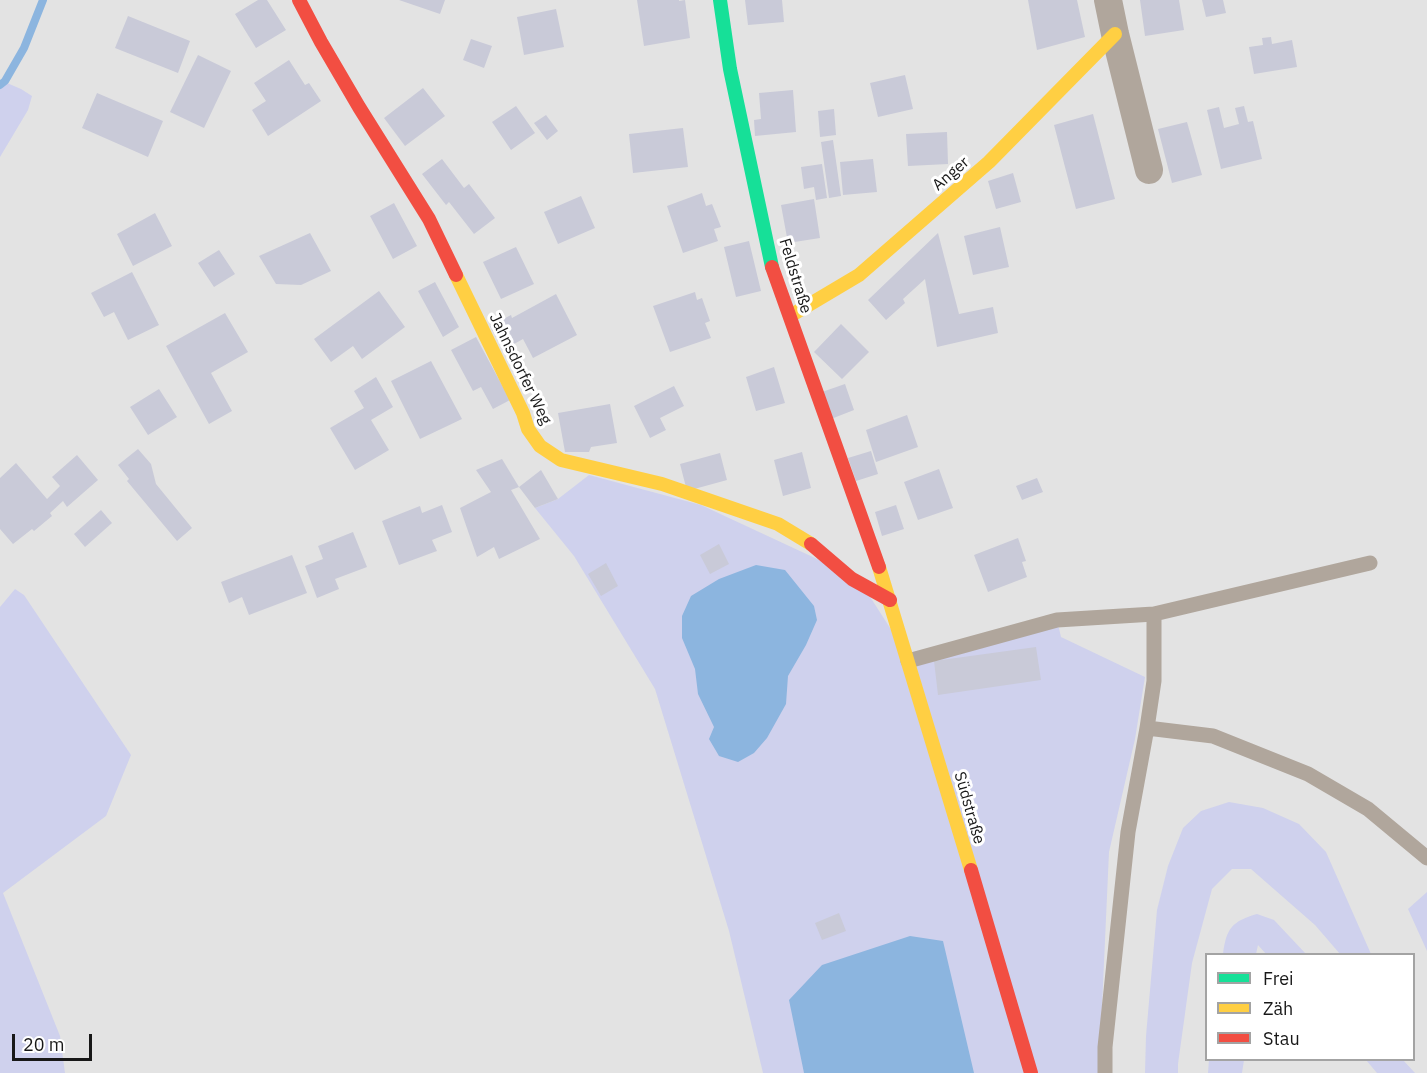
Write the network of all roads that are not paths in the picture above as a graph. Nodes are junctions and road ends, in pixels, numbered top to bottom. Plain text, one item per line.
1 (299, 0) edge
2 (720, 0) edge
3 (1108, 0) edge
4 (1115, 34) junction
5 (1149, 170) dead end
6 (790, 316) junction
7 (875, 553) joint
8 (1370, 563) dead end
9 (890, 600) junction
10 (1154, 614) junction
11 (908, 660) junction
12 (1147, 728) junction
13 (1427, 858) edge
14 (1031, 1073) edge
15 (1105, 1073) edge

1 - 9 street, Jahnsdorfer Weg
2 - 6 street, Feldstraße
3 - 4 street
4 - 5 street
4 - 6 street, Anger
6 - 7 street, Feldstraße
7 - 9 street, Südstraße
8 - 10 lane
9 - 11 street, Südstraße
10 - 11 lane
10 - 12 lane
11 - 14 street, Südstraße
12 - 13 lane
12 - 15 lane

